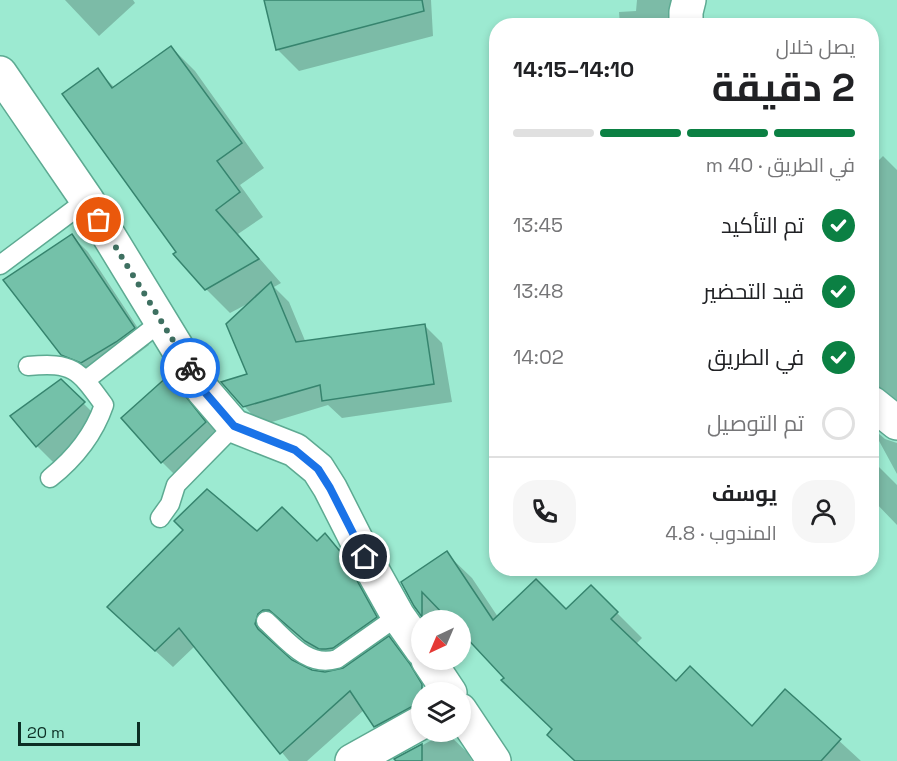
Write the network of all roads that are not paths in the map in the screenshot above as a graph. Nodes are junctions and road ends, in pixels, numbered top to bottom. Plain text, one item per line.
1 (689, 0) edge
2 (686, 18) edge
3 (0, 74) edge
4 (87, 200) junction
5 (0, 265) edge
6 (162, 321) junction
7 (28, 366) dead end
8 (86, 380) junction
9 (879, 409) edge
10 (897, 423) edge
11 (234, 426) junction
12 (50, 478) dead end
13 (160, 518) dead end
14 (398, 616) junction
15 (266, 621) dead end
16 (411, 634) edge
17 (471, 726) edge
18 (411, 728) edge
19 (352, 761) edge
20 (494, 761) edge

1 - 2 street
3 - 4 street
4 - 5 lane
4 - 6 street
6 - 8 lane
6 - 11 street
7 - 8 lane
8 - 12 lane
9 - 10 street
11 - 13 lane
11 - 14 street
14 - 15 lane
14 - 16 street
17 - 20 street
18 - 19 street

